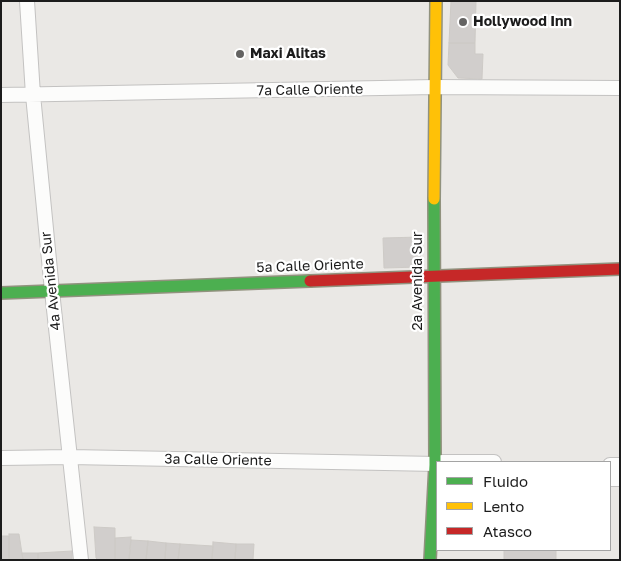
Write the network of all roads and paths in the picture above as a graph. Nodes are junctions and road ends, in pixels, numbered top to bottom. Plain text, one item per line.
1 (27, 1) edge
2 (436, 1) edge
3 (435, 88) junction
4 (620, 88) edge
5 (1, 95) edge
6 (33, 95) junction
7 (620, 270) edge
8 (433, 277) junction
9 (52, 291) junction
10 (1, 293) edge
11 (70, 457) junction
12 (1, 458) edge
13 (438, 461) edge
14 (436, 464) edge
15 (436, 488) edge
16 (81, 560) edge
17 (430, 560) edge

1 - 6 street, 4a Avenida Sur
2 - 3 street, 2a Avenida Sur
3 - 4 street, 7a Calle Oriente
3 - 6 street, 7a Calle Oriente
3 - 8 street, 2a Avenida Sur
5 - 6 street, 7a Calle Oriente
6 - 9 street, 4a Avenida Sur
7 - 8 street, 5a Calle Oriente
8 - 9 street, 5a Calle Oriente
8 - 13 street, 2a Avenida Sur
9 - 10 street, 5a Calle Oriente
9 - 11 street, 4a Avenida Sur
11 - 12 street, 3a Calle Oriente
11 - 14 street, 3a Calle Oriente
11 - 16 street, 4a Avenida Sur
15 - 17 street, 2a Avenida Sur

